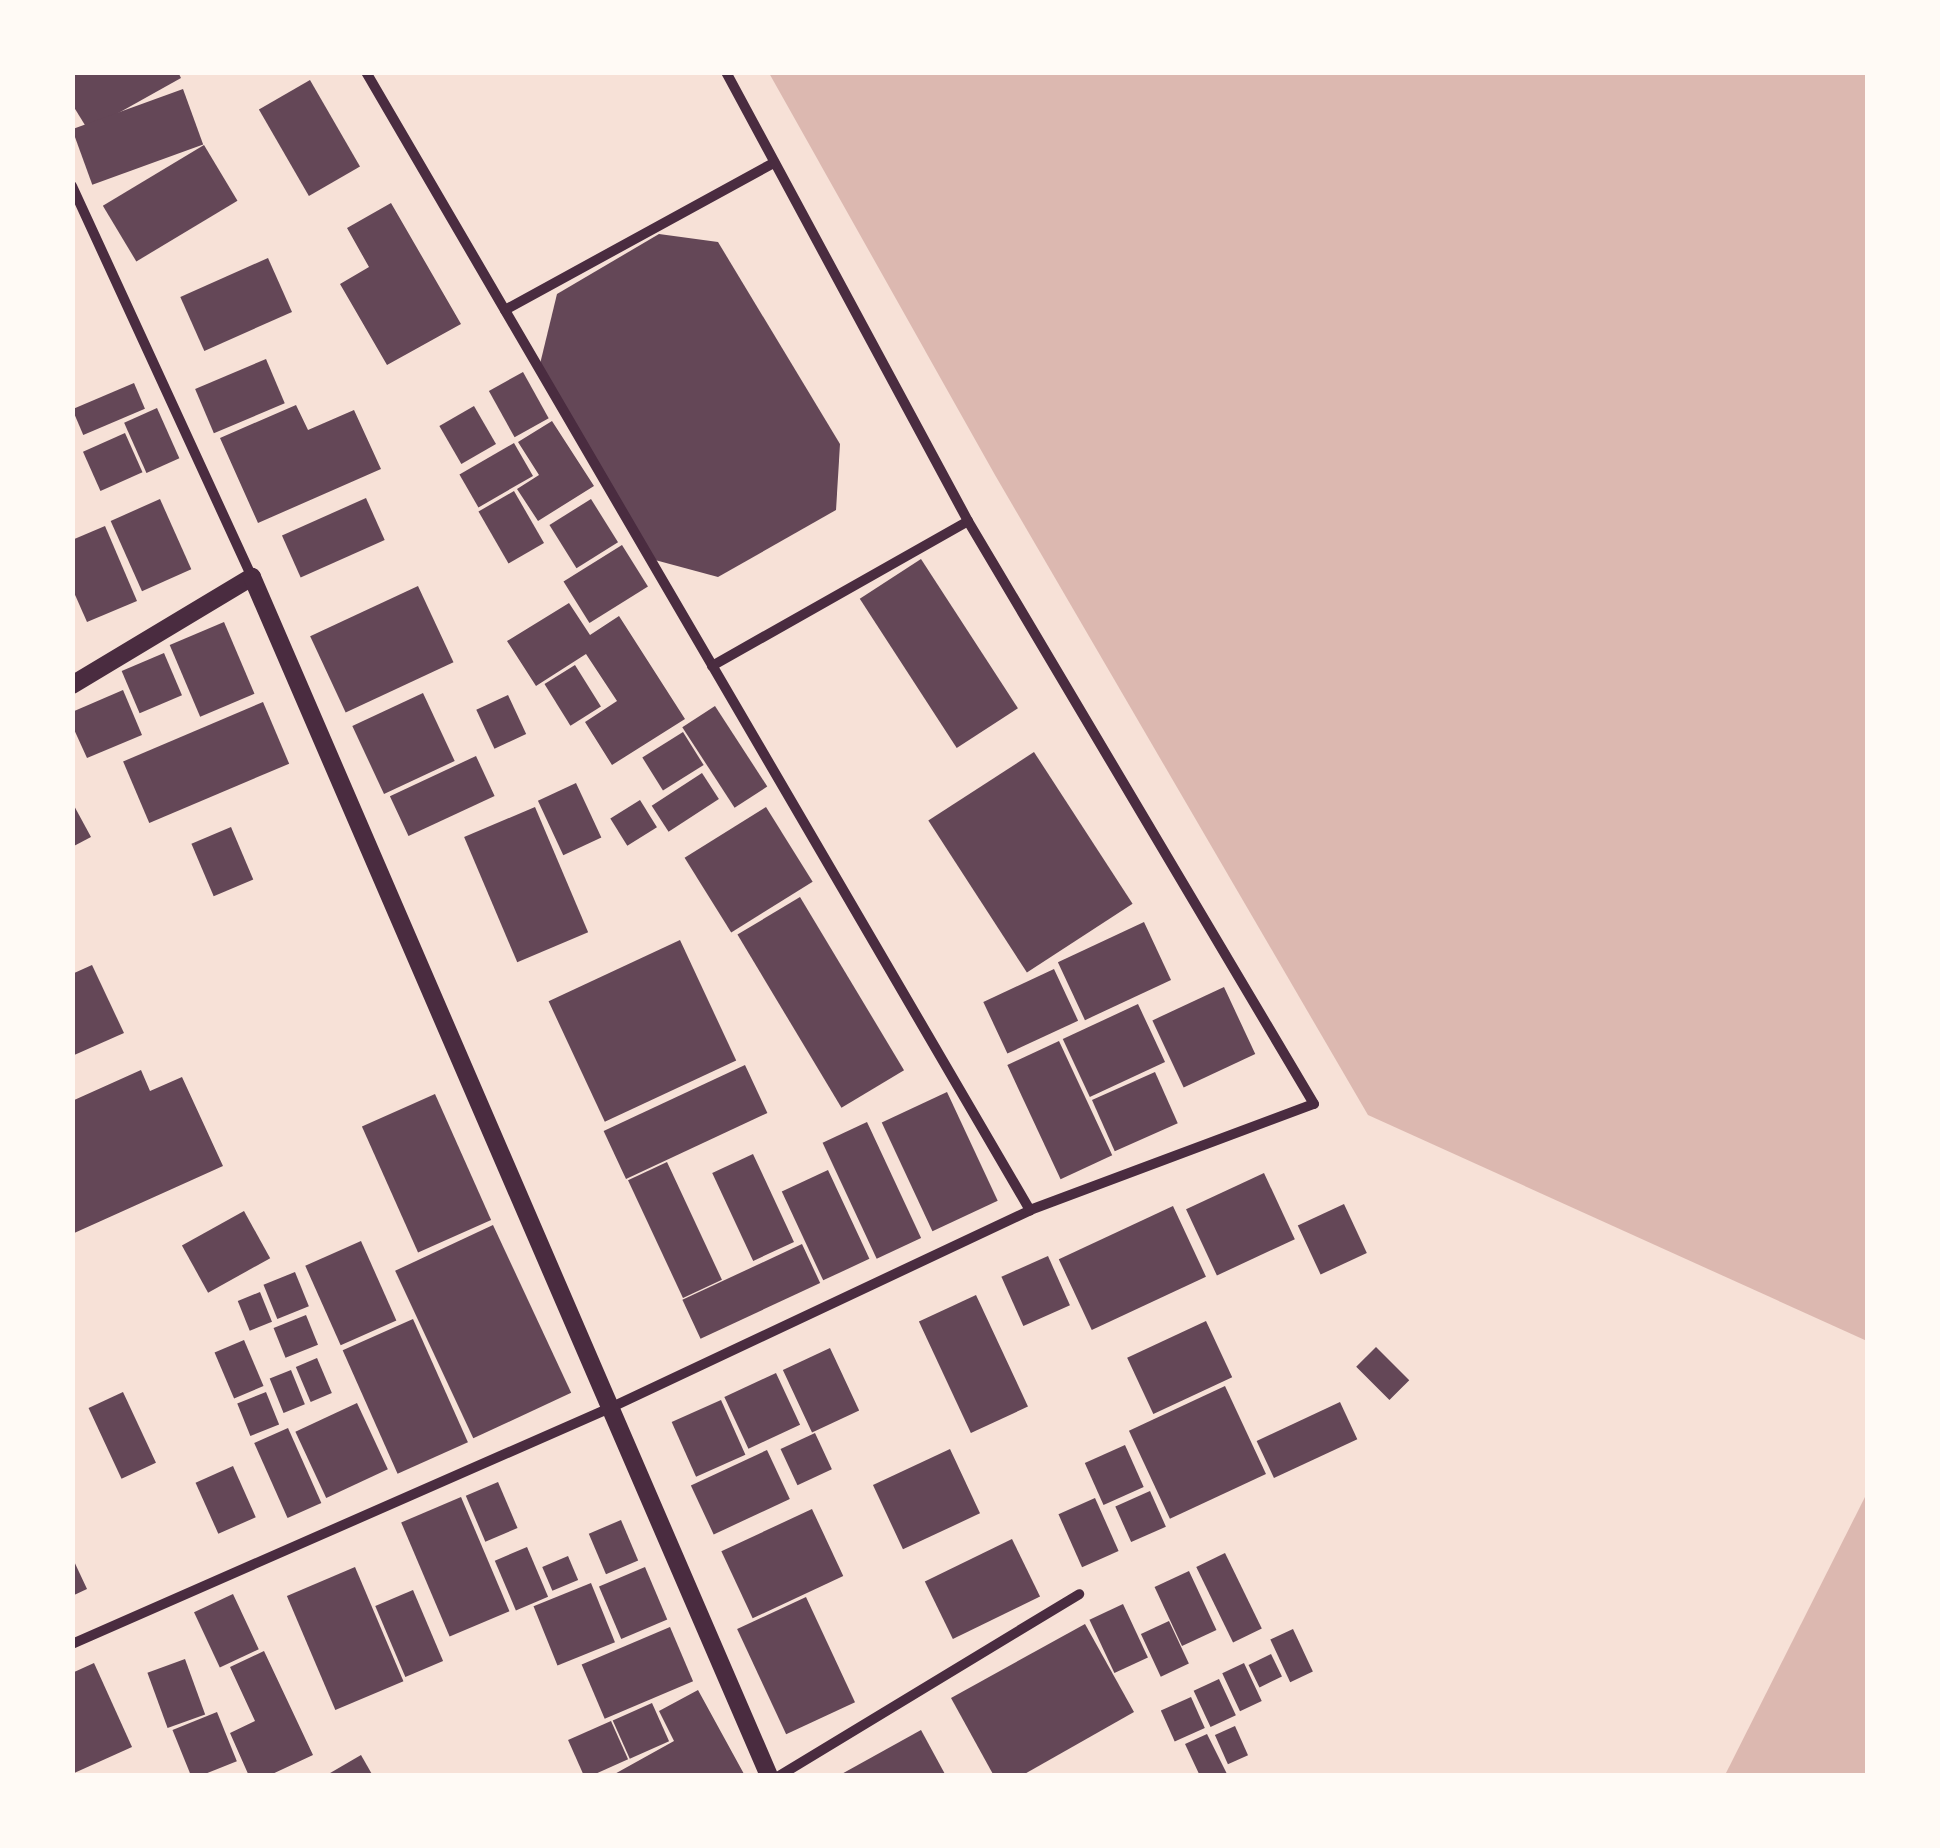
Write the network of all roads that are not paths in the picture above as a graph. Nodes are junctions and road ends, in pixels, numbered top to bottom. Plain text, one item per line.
1 (366, 72) edge
2 (726, 72) edge
3 (774, 162) junction
4 (72, 186) edge
5 (505, 310) junction
6 (968, 520) junction
7 (252, 577) junction
8 (712, 666) junction
9 (72, 685) edge
10 (1030, 1210) junction
11 (610, 1408) junction
12 (1079, 1594) dead end
13 (72, 1644) edge
14 (769, 1776) edge
15 (779, 1776) edge

1 - 5 street
2 - 3 street
3 - 5 street
3 - 6 street
4 - 7 street
5 - 8 street
6 - 8 street
6 - 10 street
7 - 9 street
7 - 11 street
8 - 10 street
10 - 11 street
11 - 13 street
11 - 14 street
12 - 15 street

